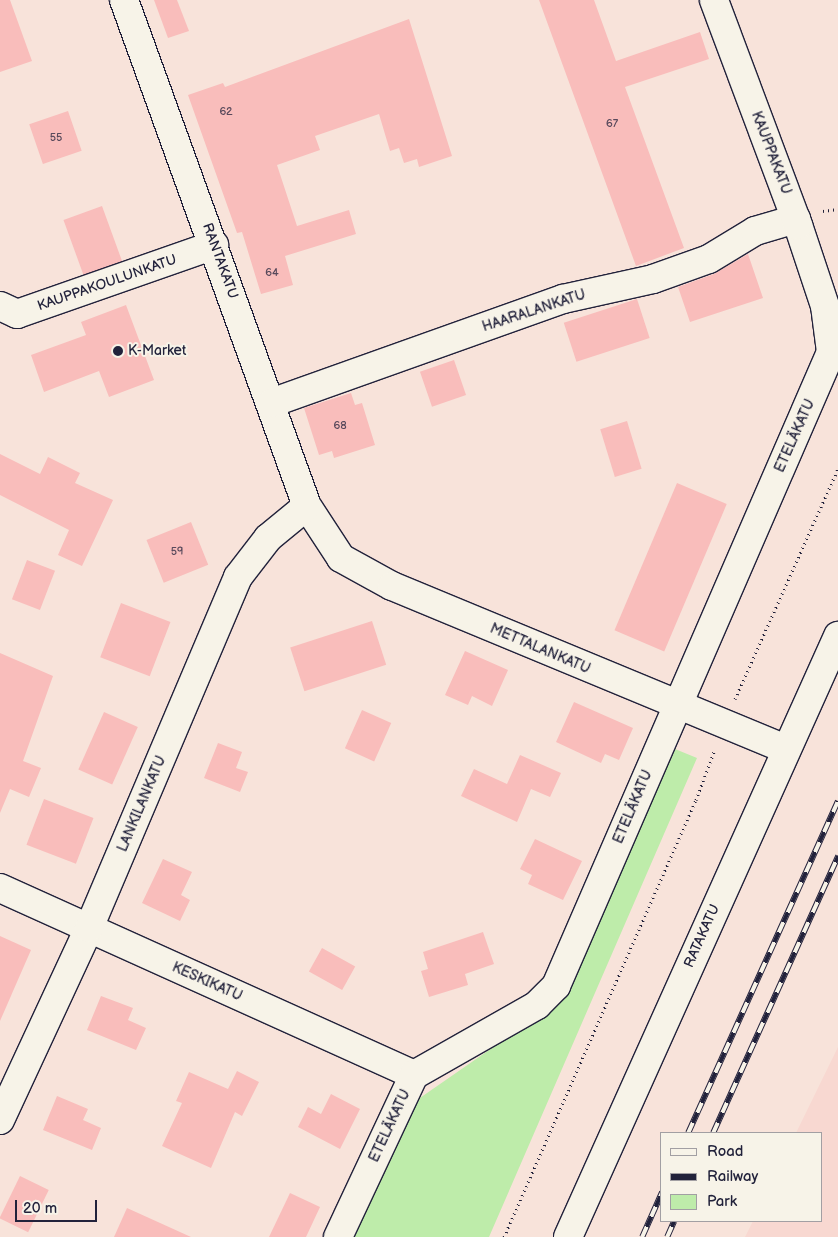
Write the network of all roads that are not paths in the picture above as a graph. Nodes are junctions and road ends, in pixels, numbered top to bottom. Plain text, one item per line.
1 (124, 0) edge
2 (714, 0) edge
3 (796, 219) junction
4 (214, 245) junction
5 (825, 306) joint
6 (6, 317) edge
7 (271, 403) junction
8 (311, 514) junction
9 (838, 636) edge
10 (675, 707) junction
11 (785, 749) junction
12 (0, 888) edge
13 (89, 928) junction
14 (414, 1075) junction
15 (0, 1120) edge
16 (338, 1237) edge
17 (568, 1237) edge

1 - 4 street, RANTAKATU
2 - 3 street, KAUPPAKATU
3 - 5 street, KAUPPAKATU
3 - 7 street, HAARALANKATU
4 - 6 street, KAUPPAKOULUNKATU
4 - 7 street, RANTAKATU
5 - 10 street, ETELÄKATU
7 - 8 street, RANTAKATU
8 - 10 street, METTALANKATU
8 - 13 street, LANKILANKATU
9 - 11 street, RATAKATU
10 - 11 street, METTALANKATU
10 - 14 street, ETELÄKATU
11 - 17 street, RATAKATU
12 - 13 street, KESKIKATU
13 - 14 street, KESKIKATU
13 - 15 street, LANKILANKATU
14 - 16 street, ETELÄKATU

